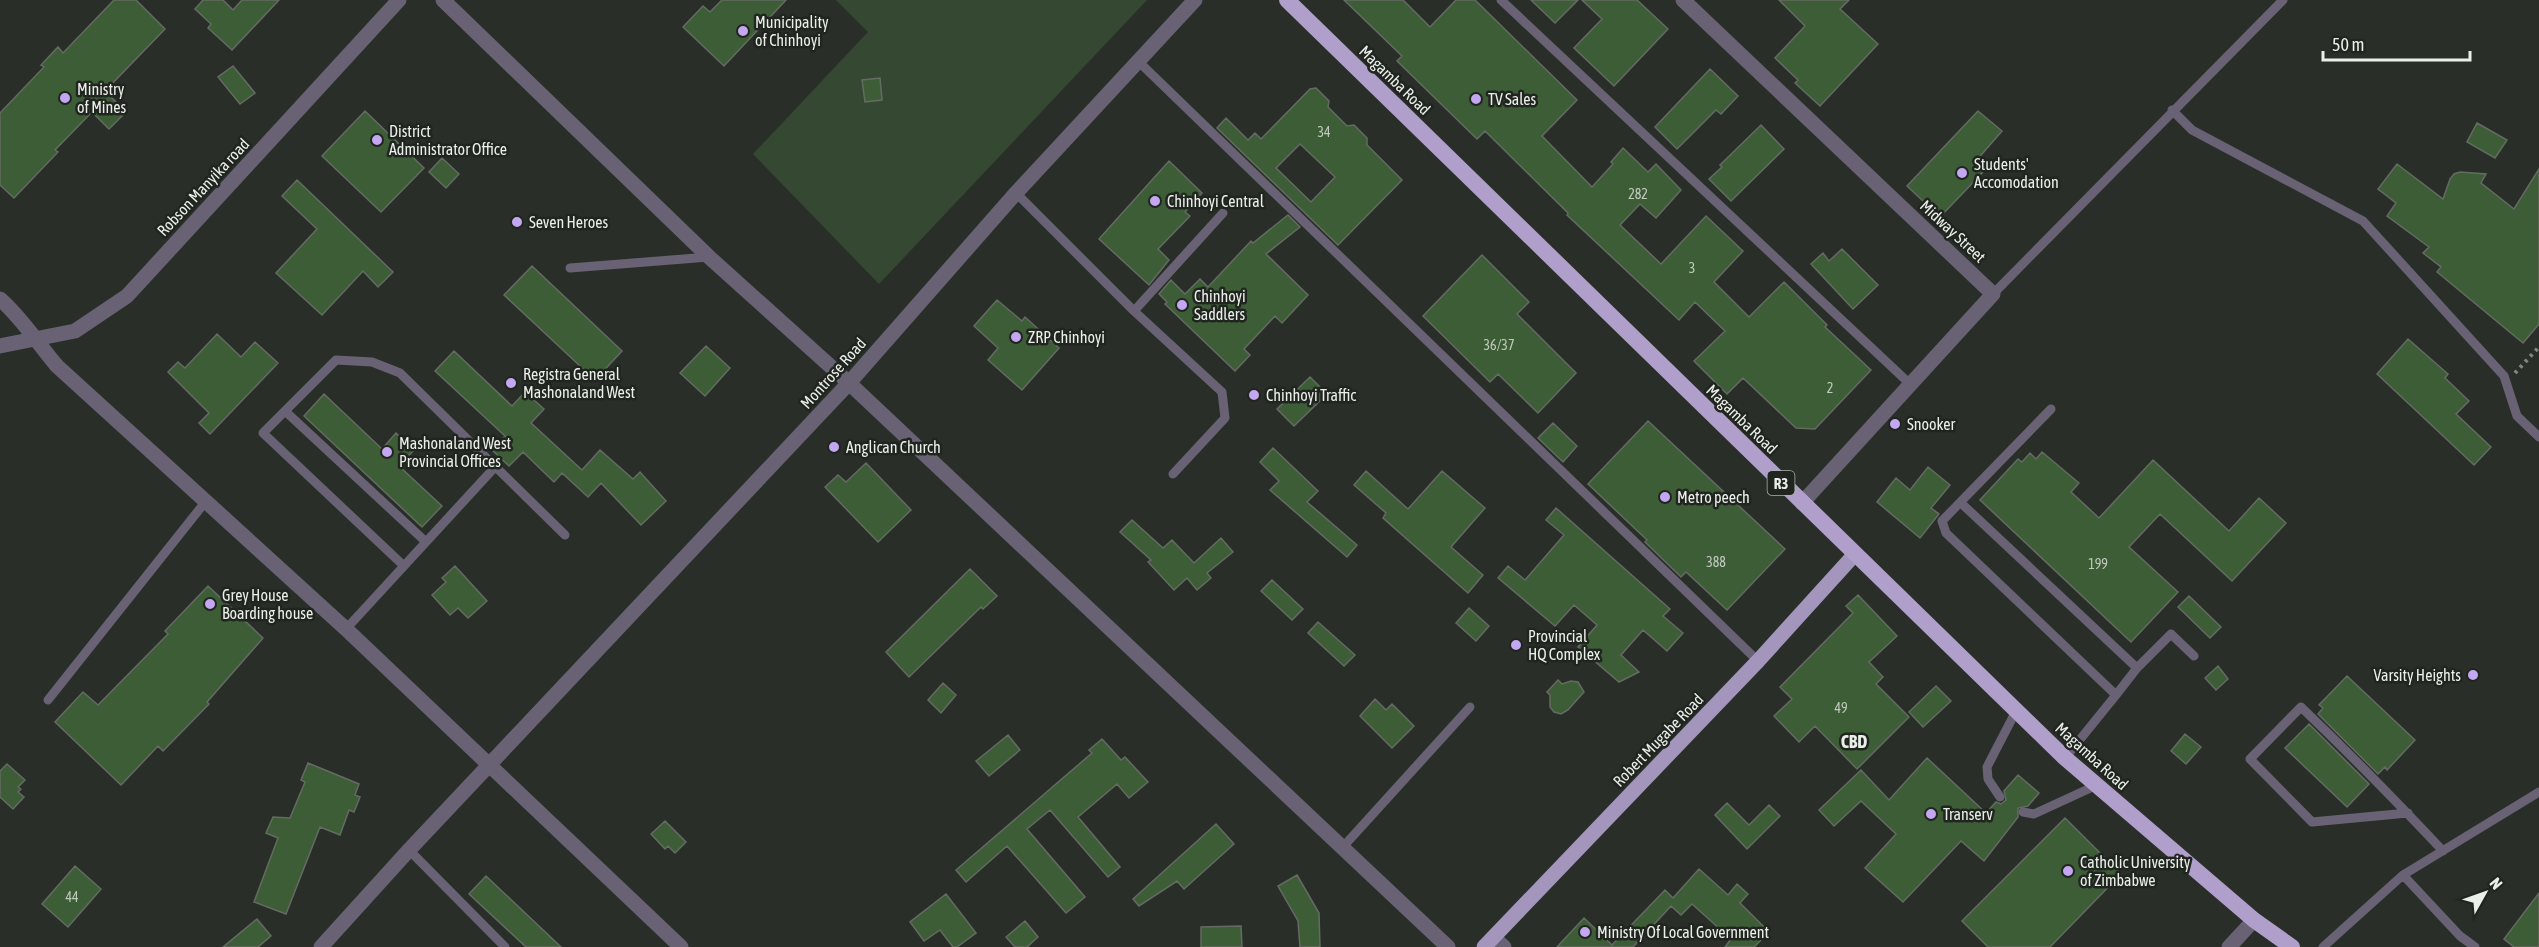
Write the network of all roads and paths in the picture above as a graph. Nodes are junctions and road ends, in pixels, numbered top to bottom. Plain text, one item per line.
1 (399, 0) edge
2 (443, 0) edge
3 (1195, 0) edge
4 (1287, 0) edge
5 (1502, 0) edge
6 (1683, 0) edge
7 (2283, 0) edge
8 (1139, 62) junction
9 (2172, 110) junction
10 (1016, 193) junction
11 (1223, 213) dead end
12 (709, 257) junction
13 (570, 268) dead end
14 (1993, 294) junction
15 (0, 300) edge
16 (1134, 311) junction
17 (34, 340) junction
18 (0, 346) edge
19 (2539, 347) edge
20 (2504, 376) junction
21 (849, 383) junction
22 (1910, 384) junction
23 (2051, 408) dead end
24 (285, 411) junction
25 (2539, 437) edge
26 (495, 467) junction
27 (1173, 474) dead end
28 (206, 501) junction
29 (1802, 503) junction
30 (1961, 503) junction
31 (565, 535) dead end
32 (426, 542) junction
33 (1855, 554) junction
34 (404, 566) junction
35 (346, 628) junction
36 (2194, 656) dead end
37 (1758, 661) junction
38 (2137, 668) junction
39 (2116, 695) junction
40 (48, 700) dead end
41 (1470, 707) dead end
42 (2016, 711) junction
43 (2065, 758) junction
44 (491, 764) junction
45 (2097, 785) junction
46 (2539, 792) edge
47 (2000, 797) dead end
48 (2023, 812) dead end
49 (2408, 813) junction
50 (1342, 848) junction
51 (409, 850) junction
52 (2443, 851) junction
53 (2403, 875) junction
54 (2254, 920) junction
55 (1494, 944) edge
56 (321, 947) edge
57 (505, 947) edge
58 (681, 947) edge
59 (1448, 947) edge
60 (2229, 947) edge
61 (2292, 947) edge
62 (2323, 947) edge
63 (2475, 947) edge

1 - 17 street, Robson Manyika road
2 - 12 street
3 - 8 street, Montrose Road
4 - 29 highway, Magamba Road / R3
5 - 22 lane
6 - 14 street, Midway Street
7 - 9 lane
8 - 10 street, Montrose Road
8 - 37 lane
9 - 14 lane
9 - 20 lane
10 - 16 lane
10 - 21 street, Montrose Road
11 - 16 lane
12 - 13 lane
12 - 21 street
14 - 22 street
15 - 17 street
16 - 27 lane
17 - 18 street, Robson Manyika road
17 - 28 street
19 - 20 path
20 - 25 lane
21 - 44 street, Montrose Road
21 - 50 street
22 - 29 street
23 - 30 lane
24 - 26 lane
24 - 32 lane
24 - 34 lane
26 - 31 lane
26 - 32 lane
28 - 35 street
28 - 40 lane
29 - 33 highway, Magamba Road / R3
30 - 38 lane
30 - 39 lane
32 - 34 lane
33 - 37 main road, Robert Mugabe Road
33 - 42 highway, Magamba Road / R3
34 - 35 lane
35 - 44 street
36 - 38 lane
37 - 55 main road, Robert Mugabe Road
38 - 39 lane
39 - 43 lane
41 - 50 lane
42 - 43 highway, Magamba Road / R3
42 - 47 lane
43 - 45 highway, Magamba Road / R3
44 - 51 street, Montrose Road
44 - 58 street
45 - 48 lane
45 - 54 highway, Magamba Road / R3
46 - 52 lane
49 - 49 lane
49 - 52 lane
50 - 59 street
51 - 56 street, Montrose Road
51 - 57 lane
52 - 53 lane
53 - 62 lane
53 - 63 lane
54 - 60 street
54 - 61 highway, Magamba Road / R3

